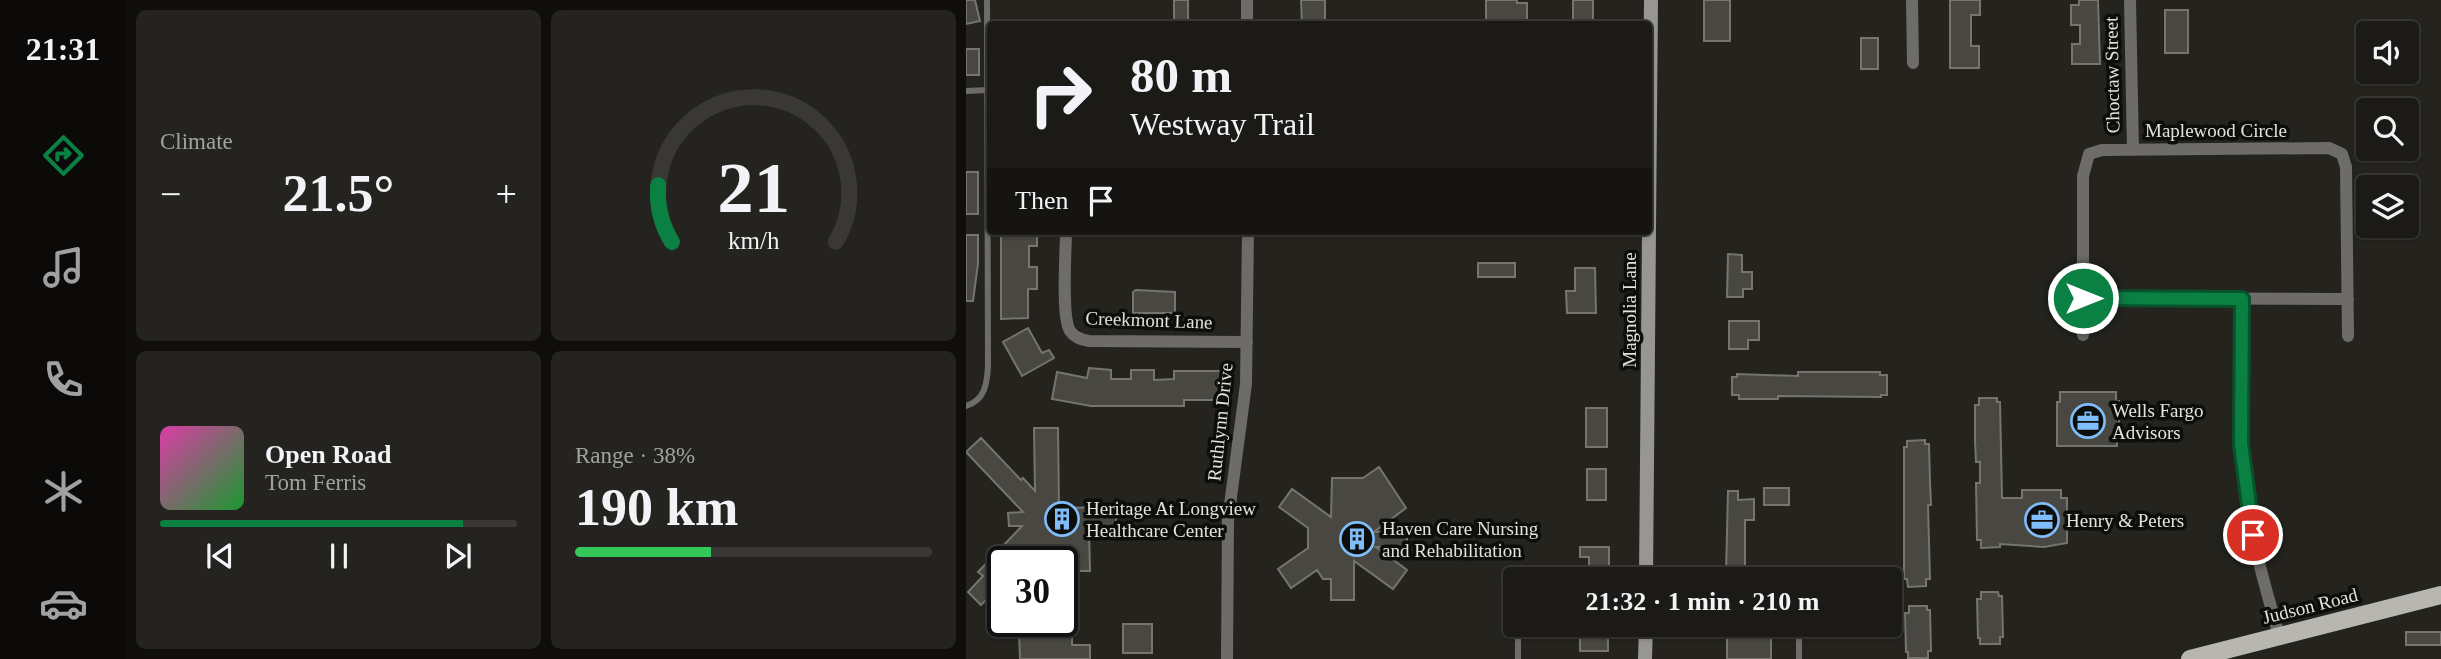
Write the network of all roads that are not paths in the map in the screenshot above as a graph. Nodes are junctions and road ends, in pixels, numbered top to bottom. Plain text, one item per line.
1 (987, 0) edge
2 (1248, 0) edge
3 (1651, 0) edge
4 (1912, 0) edge
5 (2130, 0) edge
6 (987, 21) edge
7 (1247, 21) edge
8 (1650, 21) edge
9 (1913, 63) dead end
10 (987, 90) edge
11 (966, 91) edge
12 (2133, 150) junction
13 (988, 235) edge
14 (1066, 235) edge
15 (1248, 235) edge
16 (1648, 235) edge
17 (2083, 298) junction
18 (2242, 299) junction
19 (2348, 299) junction
20 (2083, 335) dead end
21 (2348, 335) dead end
22 (1247, 342) junction
23 (966, 406) edge
24 (1646, 567) edge
25 (2441, 593) edge
26 (2279, 636) junction
27 (1518, 637) edge
28 (1646, 637) edge
29 (1799, 637) edge
30 (1227, 659) edge
31 (1518, 659) edge
32 (1645, 659) edge
33 (1799, 659) edge
34 (2190, 659) edge

1 - 6 lane
2 - 7 street
3 - 8 main road, Magnolia Lane
4 - 9 street
5 - 12 street, Choctaw Street
10 - 11 lane
12 - 17 street, Maplewood Circle
12 - 19 street, Maplewood Circle
13 - 23 lane
14 - 22 street, Creekmont Lane
15 - 22 street, Ruthlynn Drive
16 - 24 main road, Magnolia Lane
17 - 18 street
17 - 20 street, Maplewood Circle
18 - 19 street
18 - 26 street
19 - 21 street, Maplewood Circle
22 - 30 street, Ruthlynn Drive
25 - 26 main road, Judson Road
26 - 34 main road, Judson Road
27 - 31 lane
28 - 32 main road
29 - 33 lane

